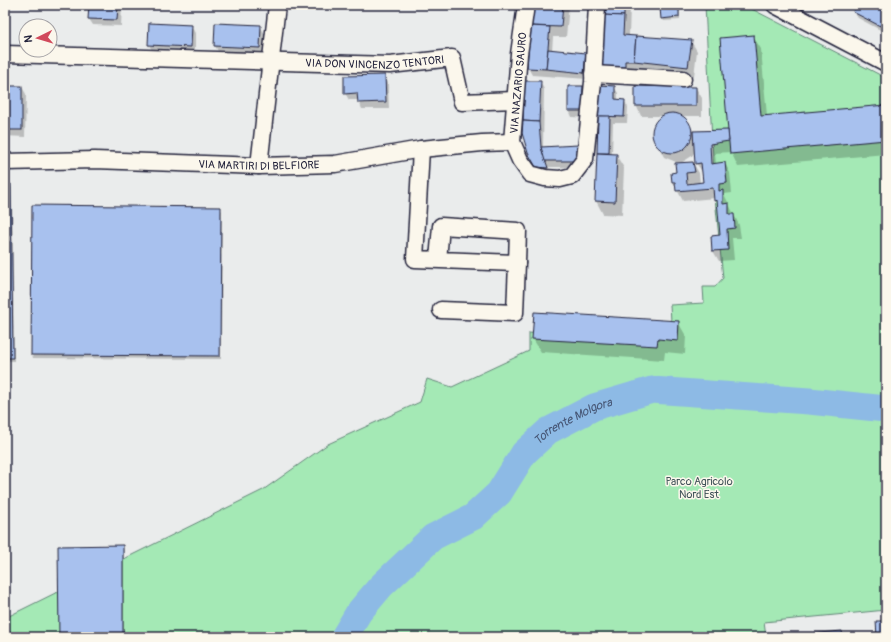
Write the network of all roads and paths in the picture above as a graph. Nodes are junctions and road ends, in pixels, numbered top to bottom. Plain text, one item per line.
1 (277, 5) edge
2 (526, 5) edge
3 (596, 5) edge
4 (775, 5) edge
5 (5, 54) edge
6 (271, 62) junction
7 (885, 63) edge
8 (593, 74) junction
9 (683, 79) dead end
10 (515, 100) junction
11 (512, 142) junction
12 (421, 149) junction
13 (5, 162) edge
14 (259, 166) junction
15 (438, 260) junction
16 (517, 263) junction
17 (441, 310) dead end

1 - 6 street
2 - 10 street, VIA NAZARIO SAURO
3 - 8 street
4 - 7 street
5 - 6 street, VIA DON VINCENZO TENTORI
6 - 10 street, VIA DON VINCENZO TENTORI
6 - 14 street
8 - 9 street
8 - 11 street, VIA NAZARIO SAURO
10 - 11 street, VIA NAZARIO SAURO
11 - 12 street, VIA MARTIRI DI BELFIORE
12 - 14 street, VIA MARTIRI DI BELFIORE
12 - 15 street
13 - 14 street, VIA MARTIRI DI BELFIORE
15 - 16 street
15 - 16 street
16 - 17 street

